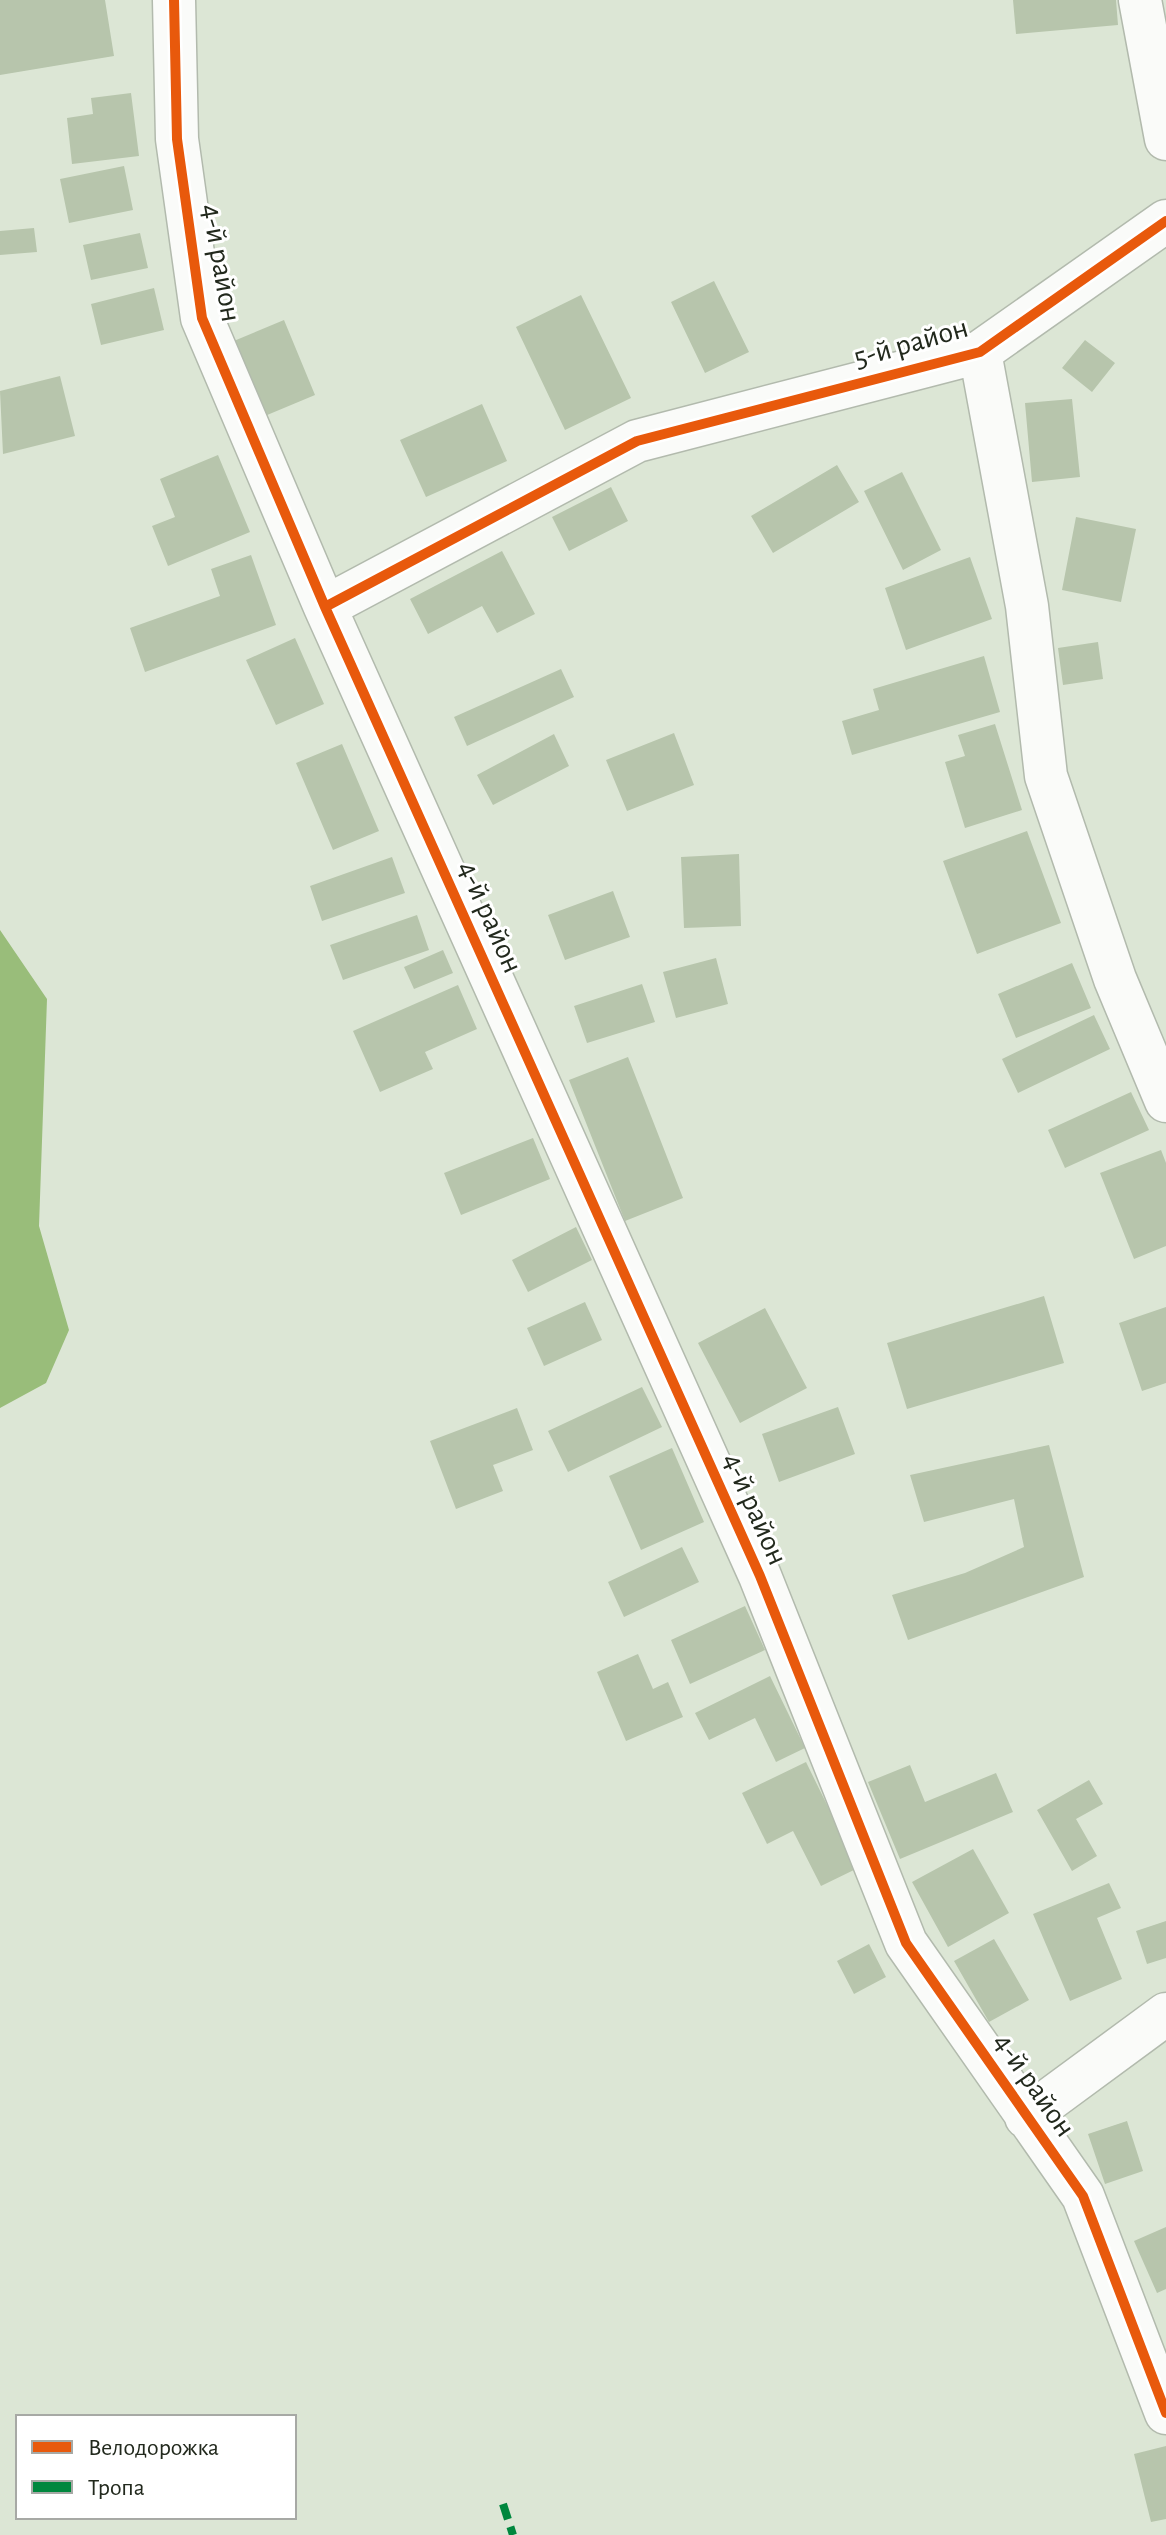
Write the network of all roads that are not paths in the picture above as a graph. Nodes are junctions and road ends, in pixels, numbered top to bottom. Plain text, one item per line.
1 (174, 0) edge
2 (1140, 0) edge
3 (1166, 139) edge
4 (1166, 221) edge
5 (980, 352) junction
6 (325, 607) junction
7 (1166, 1101) edge
8 (1166, 2014) edge
9 (1026, 2117) junction
10 (1166, 2413) edge

1 - 6 street, 4-й район
2 - 3 street
4 - 5 street, 5-й район
5 - 6 street, 5-й район
5 - 7 street, 5-й район
6 - 9 street, 4-й район
8 - 9 street
9 - 10 street, 4-й район

